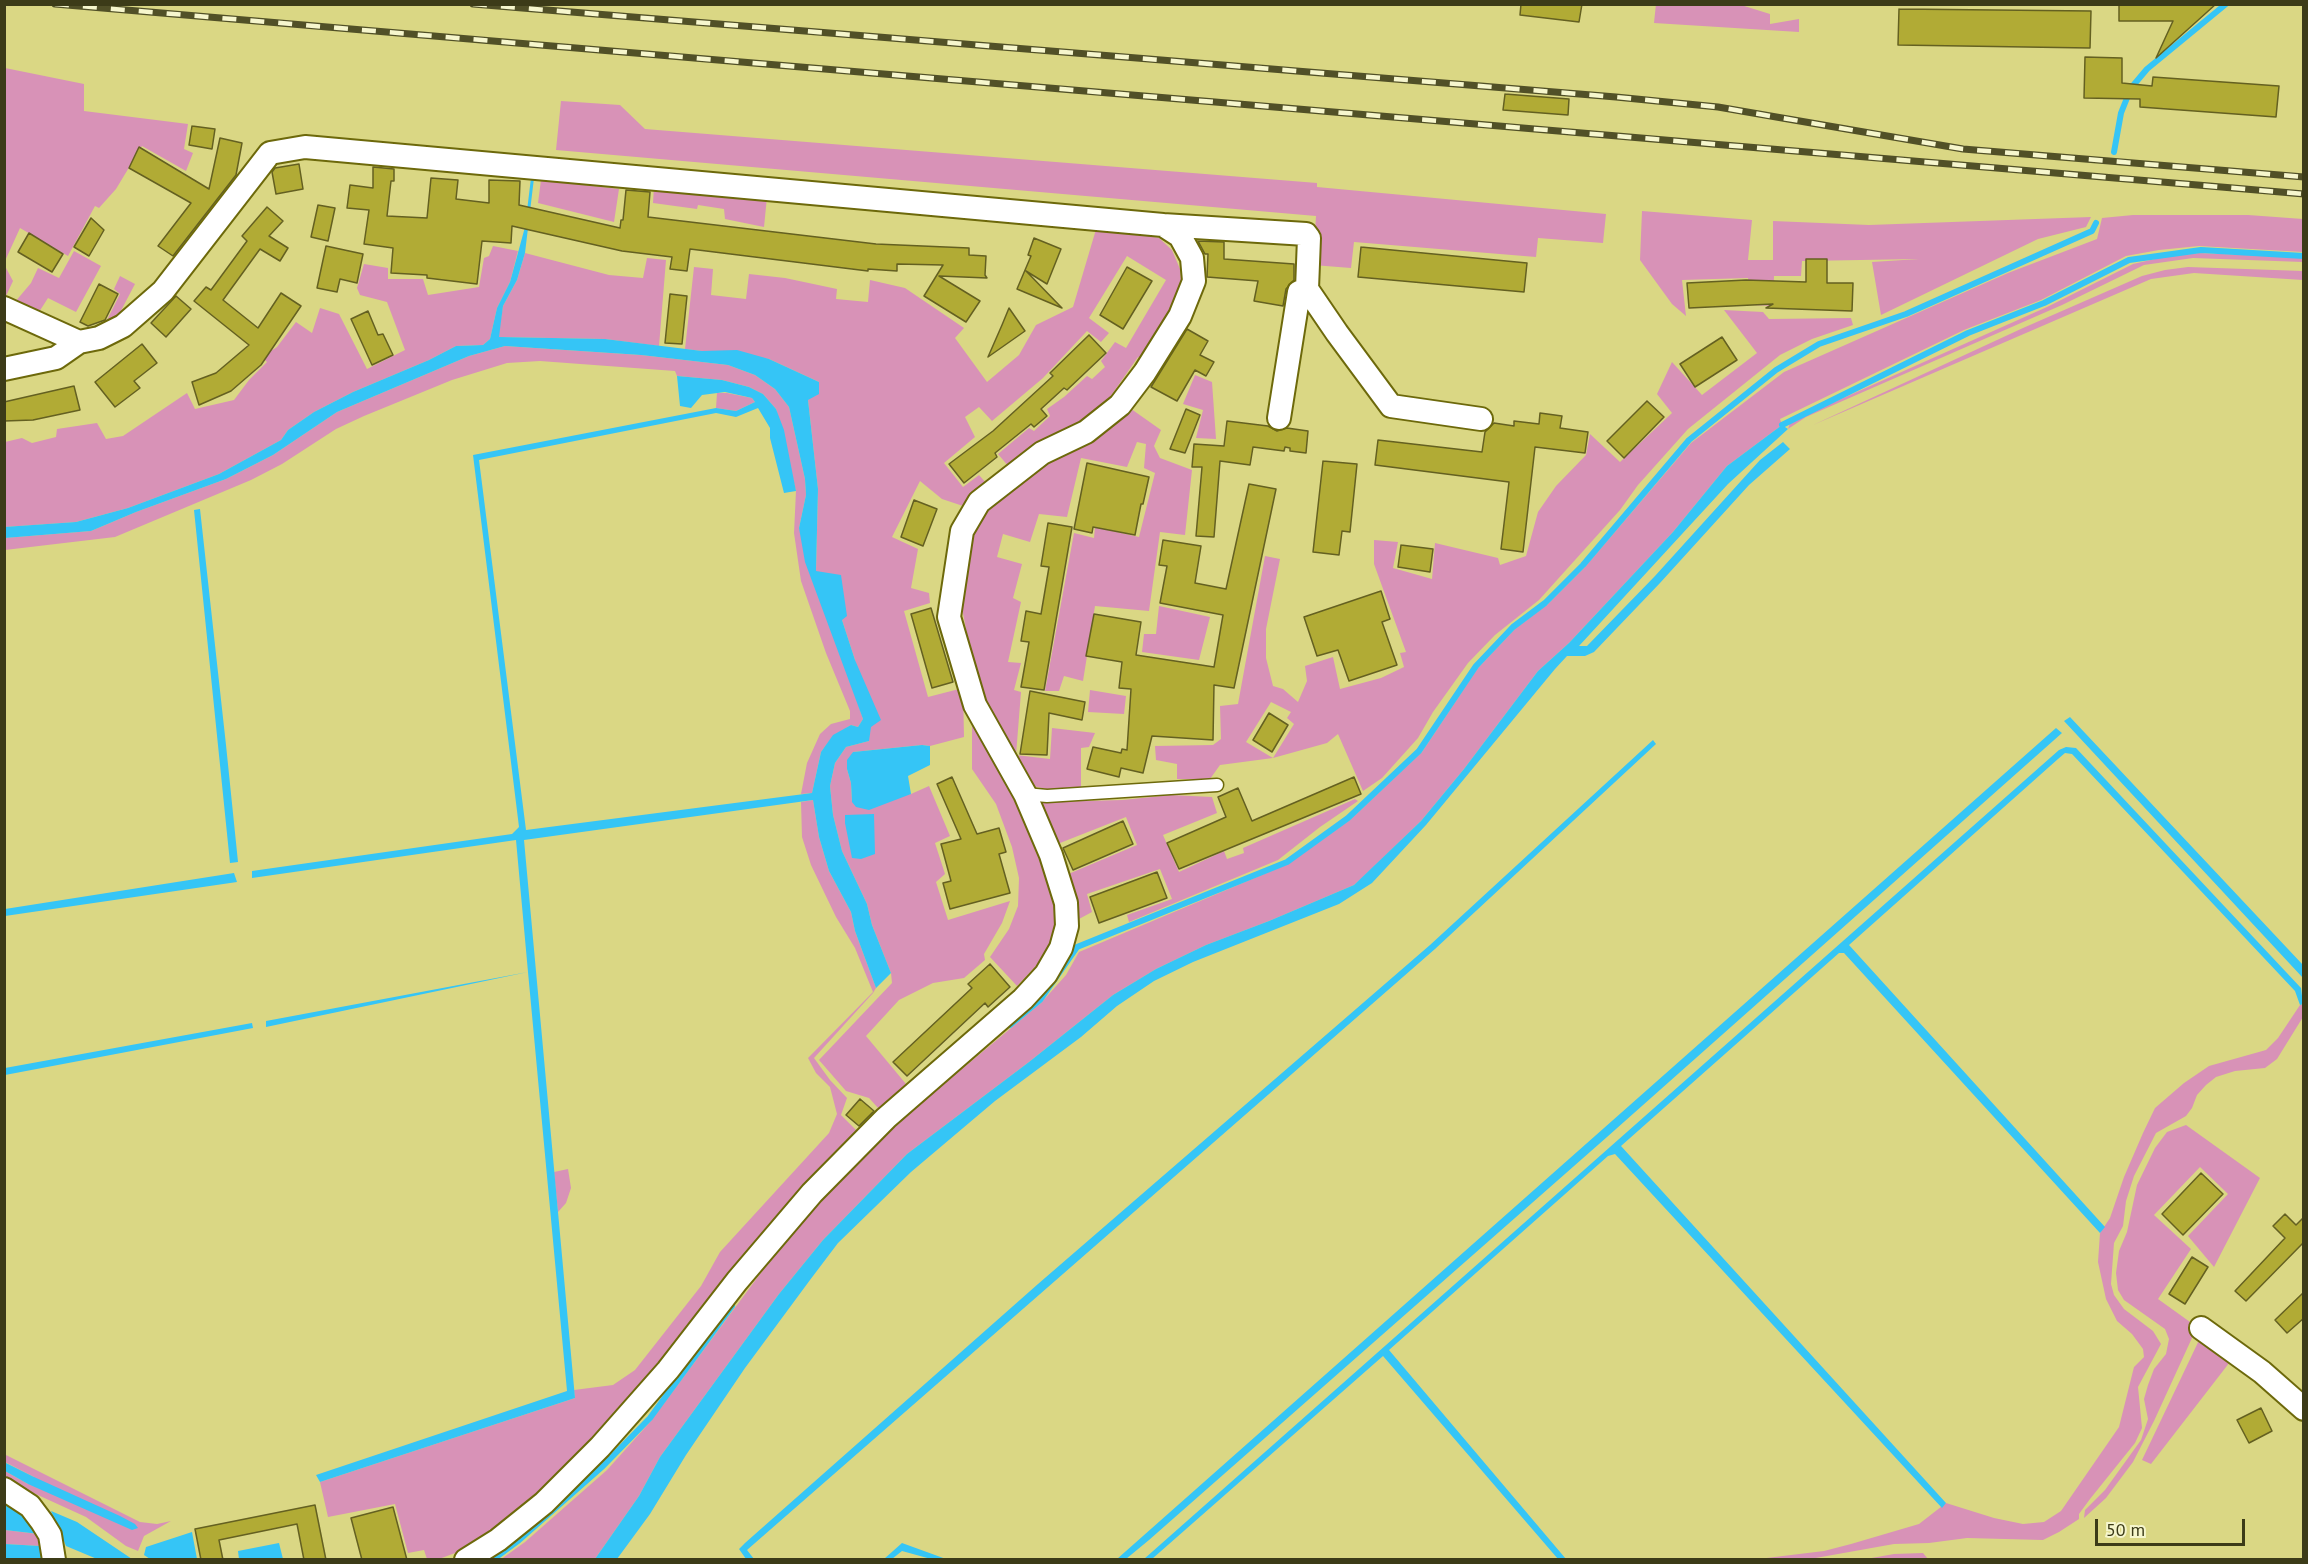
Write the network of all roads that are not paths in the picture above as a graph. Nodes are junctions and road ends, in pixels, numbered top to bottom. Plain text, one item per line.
1 (1163, 225) junction
2 (1308, 289) junction
3 (4, 308) edge
4 (79, 342) junction
5 (4, 369) edge
6 (1279, 418) dead end
7 (1481, 419) dead end
8 (1217, 785) dead end
9 (1025, 794) junction
10 (2201, 1328) dead end
11 (2304, 1408) edge
12 (4, 1489) edge
13 (54, 1560) edge
14 (465, 1560) edge

1 - 2 street
1 - 4 street
1 - 9 street
2 - 6 street
2 - 7 street
3 - 4 street
4 - 5 street
8 - 9 lane
9 - 14 street
10 - 11 street
12 - 13 street

